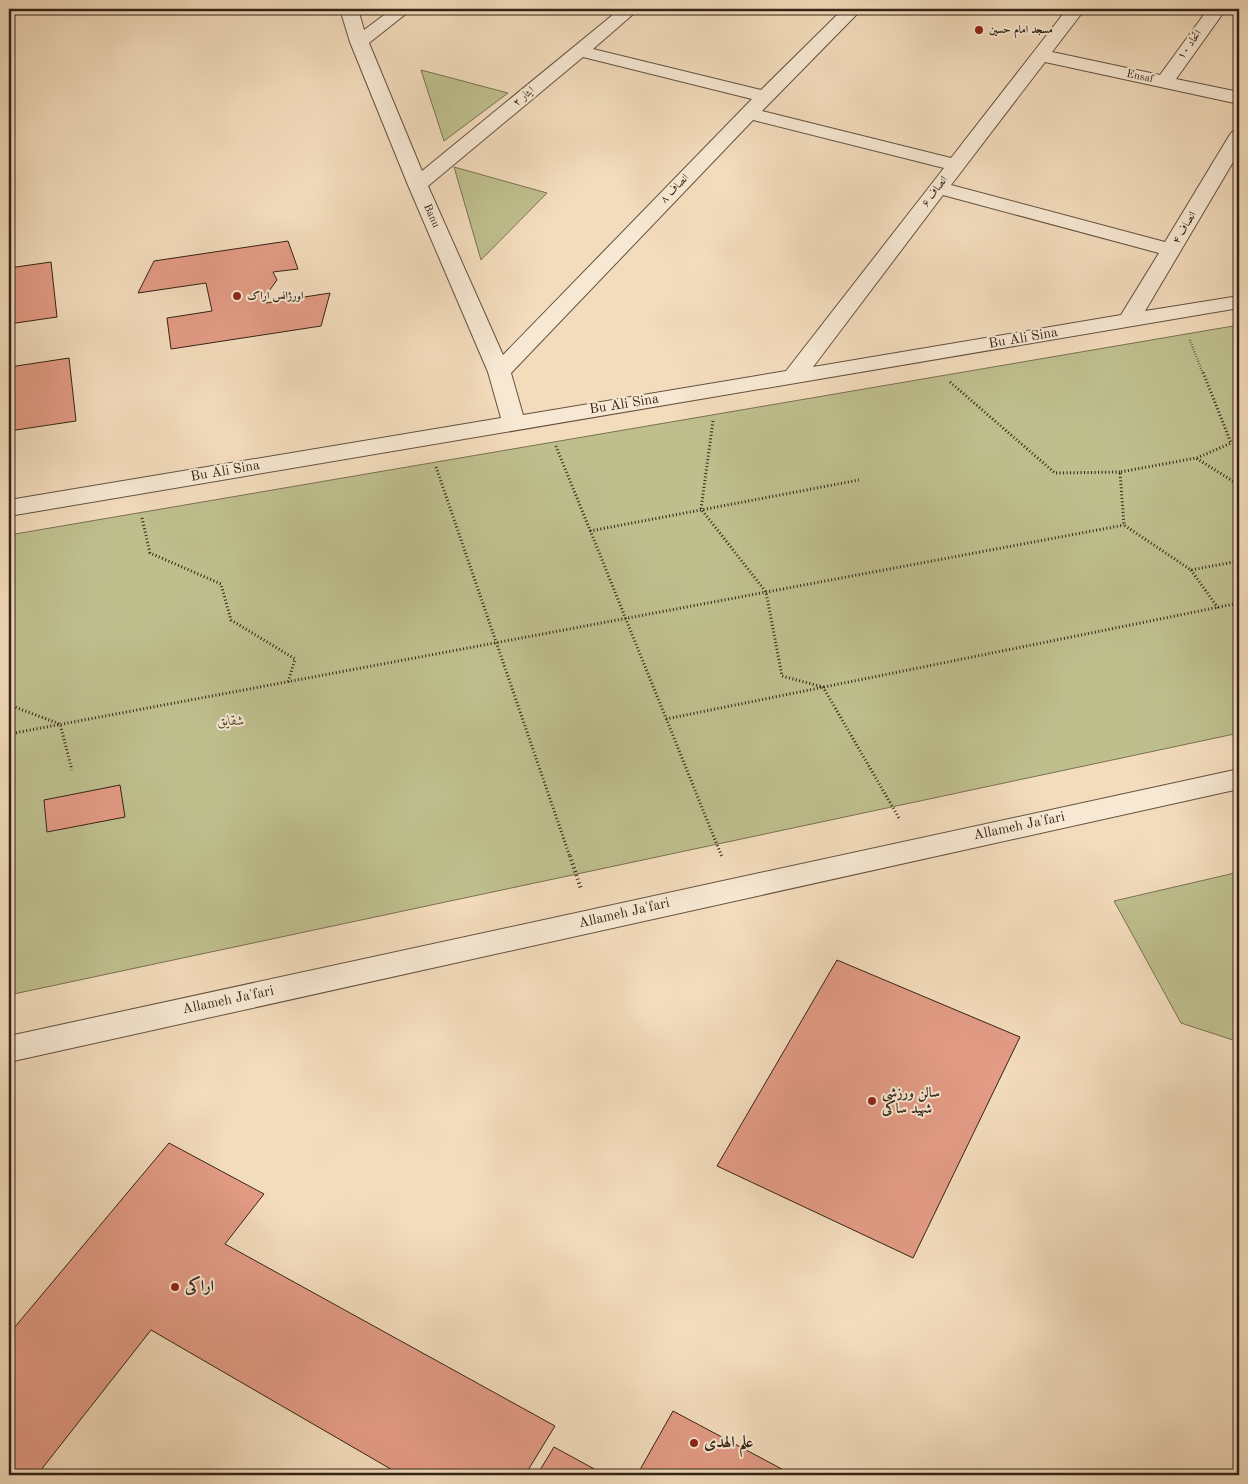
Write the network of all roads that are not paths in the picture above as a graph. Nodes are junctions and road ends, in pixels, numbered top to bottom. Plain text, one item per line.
1 (349, 9) edge
2 (404, 9) edge
3 (630, 9) edge
4 (853, 9) edge
5 (1076, 9) edge
6 (1217, 9) edge
7 (359, 42) junction
8 (579, 51) junction
9 (1040, 55) junction
10 (1164, 82) junction
11 (765, 97) junction
12 (1239, 98) edge
13 (749, 113) junction
14 (1239, 136) edge
15 (956, 165) junction
16 (418, 185) junction
17 (938, 188) junction
18 (1171, 250) junction
19 (1239, 302) edge
20 (1130, 320) junction
21 (499, 372) junction
22 (794, 376) junction
23 (514, 423) junction
24 (9, 508) edge
25 (1239, 778) edge
26 (9, 1049) edge

1 - 7 street, Banu
2 - 7 street
3 - 8 street, ایثار ۲
4 - 11 street, انصاف ۸
5 - 9 street, انصاف ۶
6 - 10 street, اتحاد ۱۰
7 - 16 street, Banu
8 - 11 street
8 - 16 street, ایثار ۲
9 - 10 street, Ensaf
9 - 15 street, انصاف ۶
10 - 12 street, Ensaf
11 - 13 street, انصاف ۸
13 - 15 street
13 - 21 street, انصاف ۸
14 - 18 street, انصاف ۴
15 - 17 street, انصاف ۶
16 - 21 street, Banu
17 - 18 street
17 - 22 street, انصاف ۶
18 - 20 street, انصاف ۴
19 - 20 street, Bu Ali Sina
20 - 22 street, Bu Ali Sina
21 - 23 street, Banu
22 - 23 street, Bu Ali Sina
23 - 24 street, Bu Ali Sina
25 - 26 street, Allameh Ja'fari

